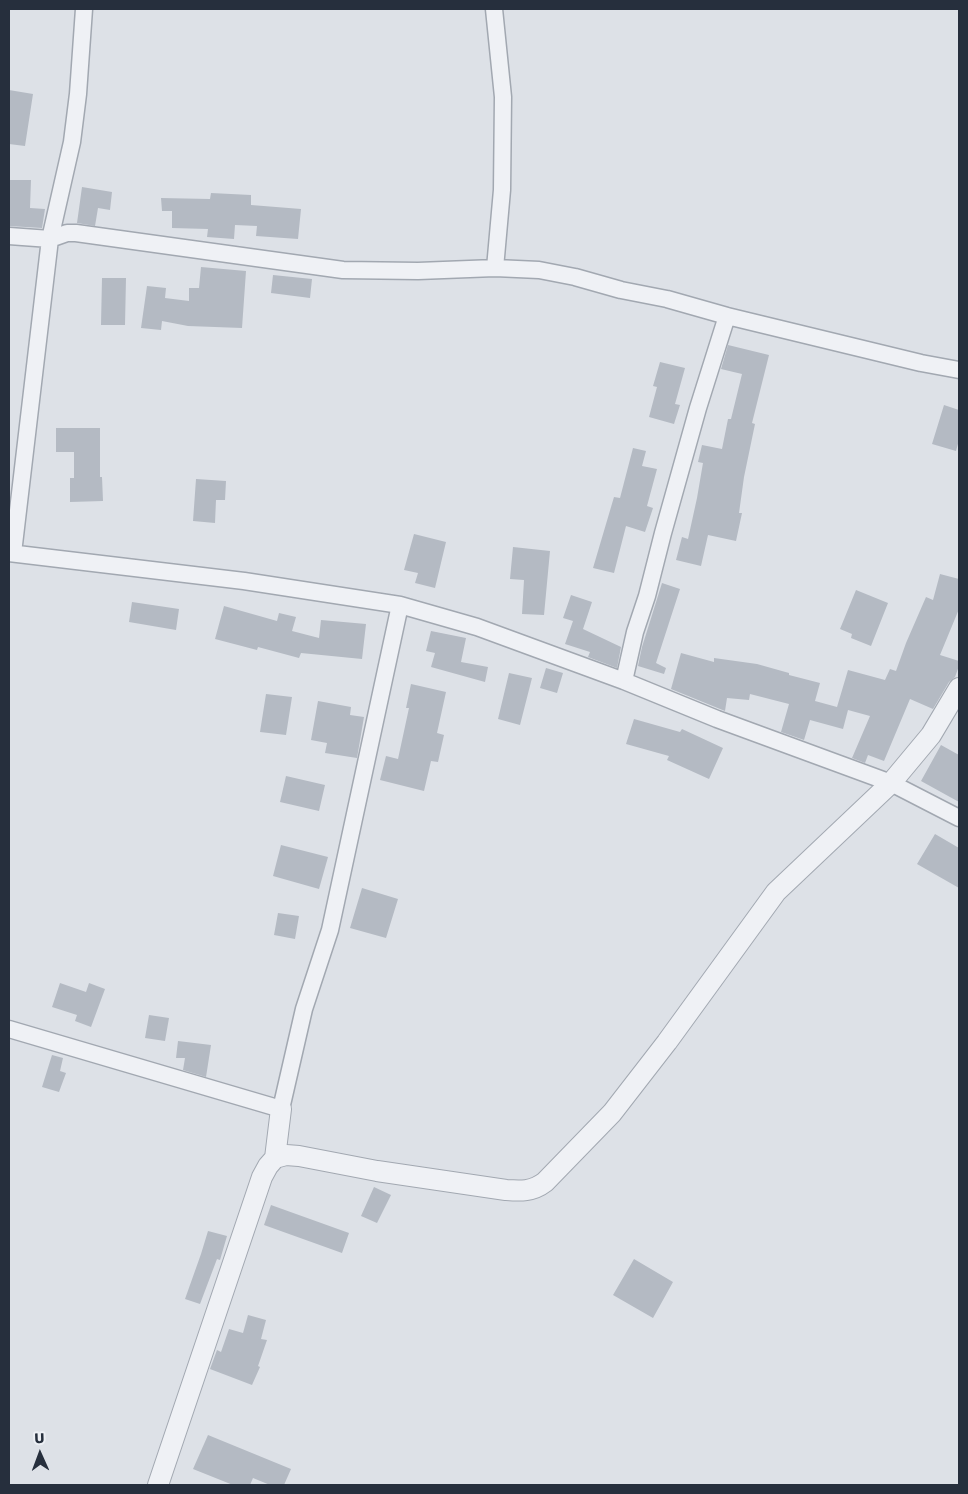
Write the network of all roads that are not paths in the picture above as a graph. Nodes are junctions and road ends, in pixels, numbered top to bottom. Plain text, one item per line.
1 (84, 9) edge
2 (494, 9) edge
3 (9, 236) edge
4 (50, 239) junction
5 (495, 268) junction
6 (727, 316) junction
7 (959, 370) edge
8 (11, 553) edge
9 (400, 605) junction
10 (624, 681) junction
11 (959, 688) edge
12 (891, 783) junction
13 (959, 818) edge
14 (9, 1029) edge
15 (281, 1109) junction
16 (275, 1158) junction
17 (158, 1485) edge

1 - 4 street
2 - 5 street
3 - 4 street
4 - 5 street
4 - 8 street
5 - 6 street
6 - 7 street
6 - 10 street
8 - 9 street
9 - 10 street
9 - 15 street
10 - 12 street
11 - 12 street
12 - 13 street
12 - 16 street
14 - 15 street
15 - 16 street
16 - 17 street

